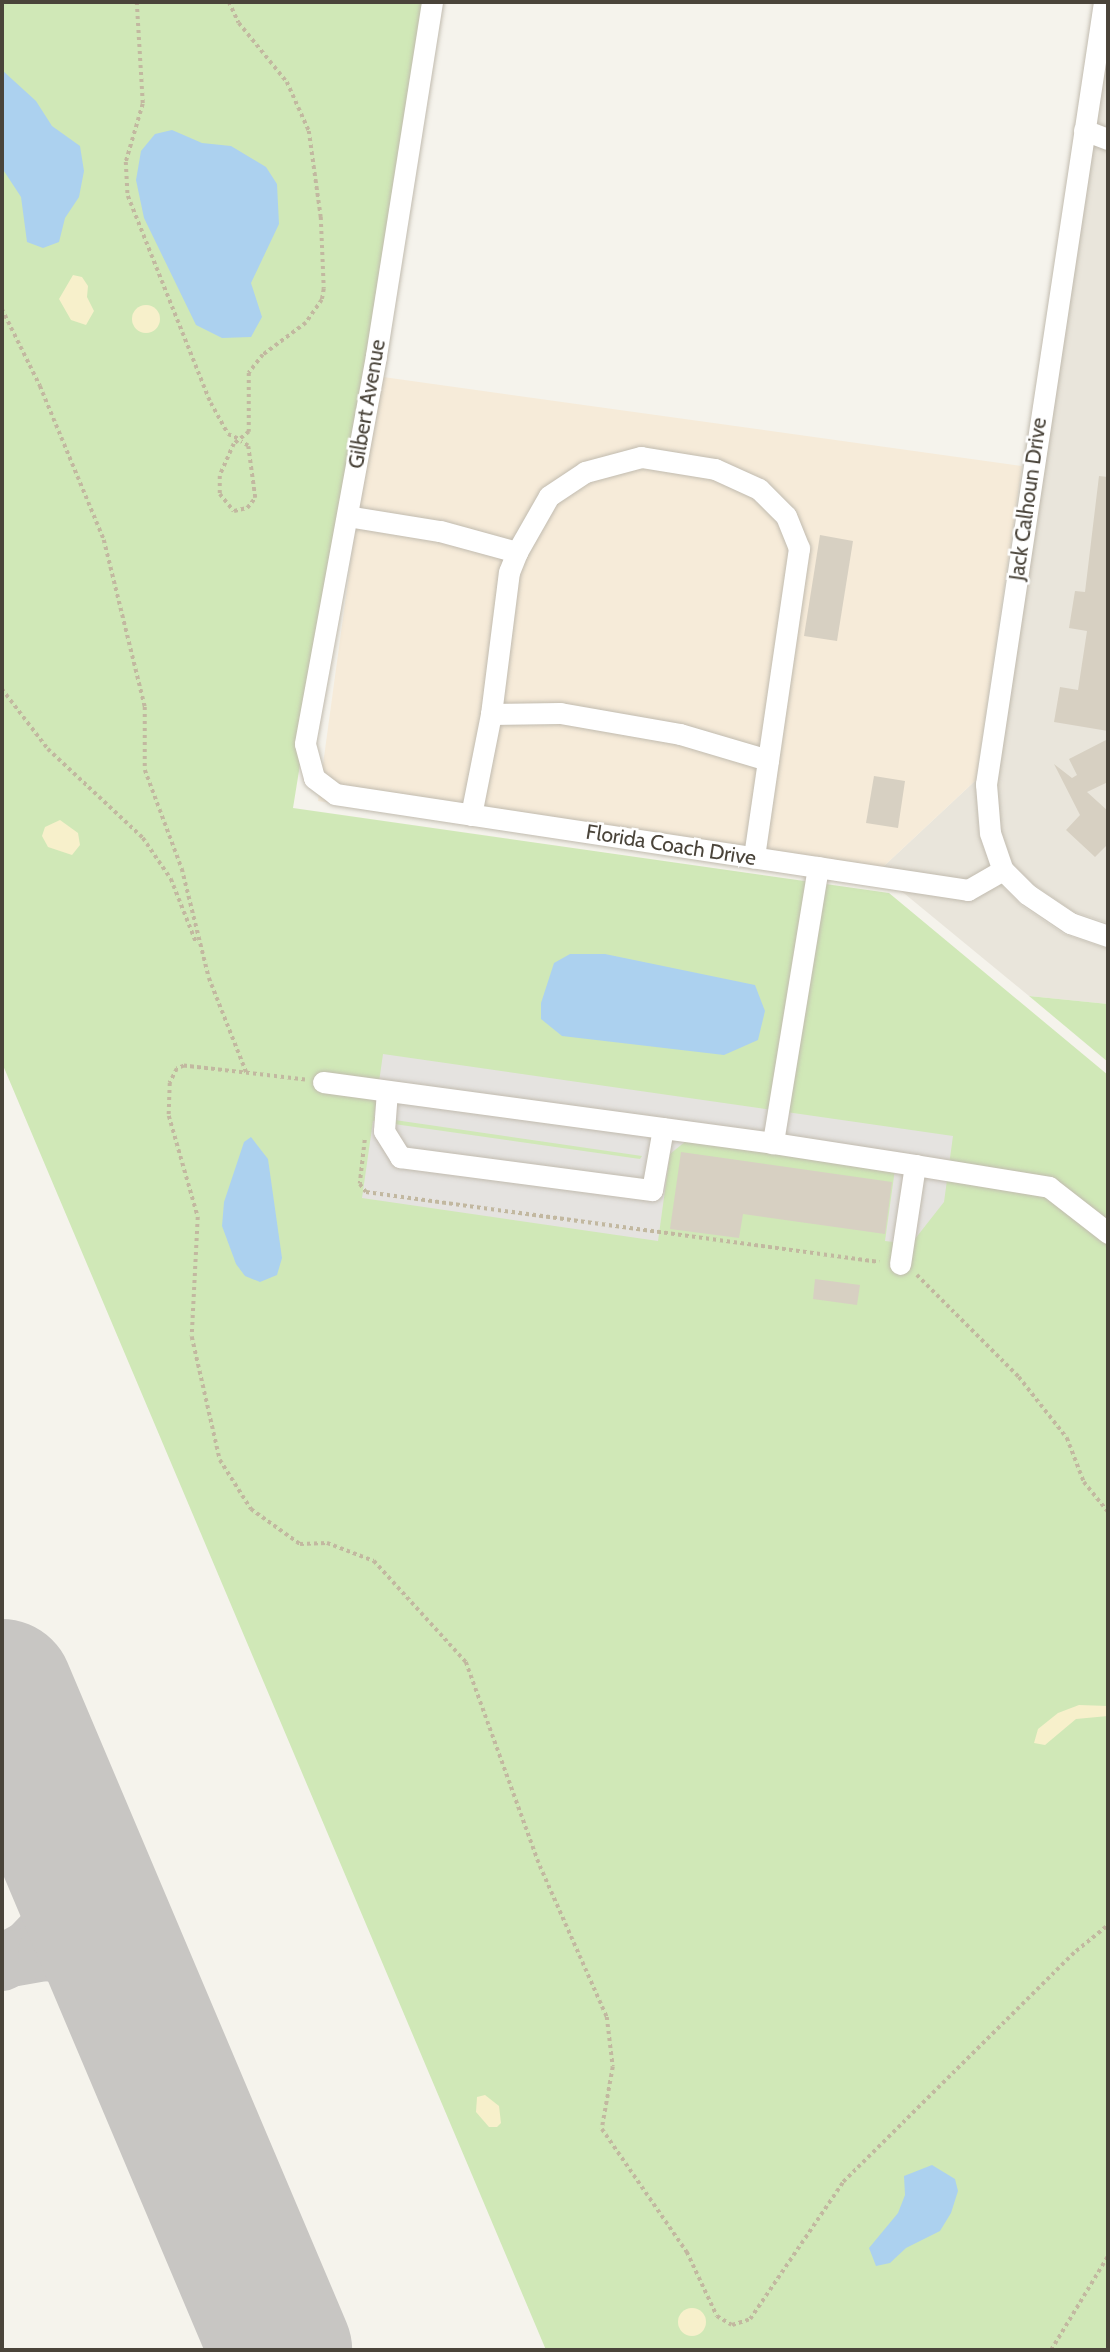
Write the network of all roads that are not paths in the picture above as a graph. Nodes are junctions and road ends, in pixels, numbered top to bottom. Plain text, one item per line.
1 (432, 2) edge
2 (1104, 2) edge
3 (1084, 130) junction
4 (1108, 139) edge
5 (347, 516) junction
6 (517, 552) junction
7 (491, 714) junction
8 (768, 760) junction
9 (335, 794) joint
10 (471, 814) junction
11 (754, 858) junction
12 (818, 867) junction
13 (1003, 870) junction
14 (1108, 936) edge
15 (323, 1082) dead end
16 (387, 1091) junction
17 (663, 1128) junction
18 (773, 1143) junction
19 (915, 1165) junction
20 (1108, 1233) edge
21 (904, 1265) road end

1 - 5 street, Gilbert Avenue
2 - 3 street, Jack Calhoun Drive
3 - 4 street
3 - 13 street, Jack Calhoun Drive
5 - 6 street
5 - 9 street, Gilbert Avenue
6 - 7 street
6 - 8 street
7 - 8 street
7 - 10 street
8 - 11 street
9 - 10 street, Florida Coach Drive
10 - 11 street, Florida Coach Drive
11 - 12 street, Florida Coach Drive
12 - 13 street, Florida Coach Drive
12 - 18 street
13 - 14 street, Jack Calhoun Drive
15 - 16 street
16 - 17 street
16 - 17 street
17 - 18 street
18 - 19 street
19 - 20 street
19 - 21 street

